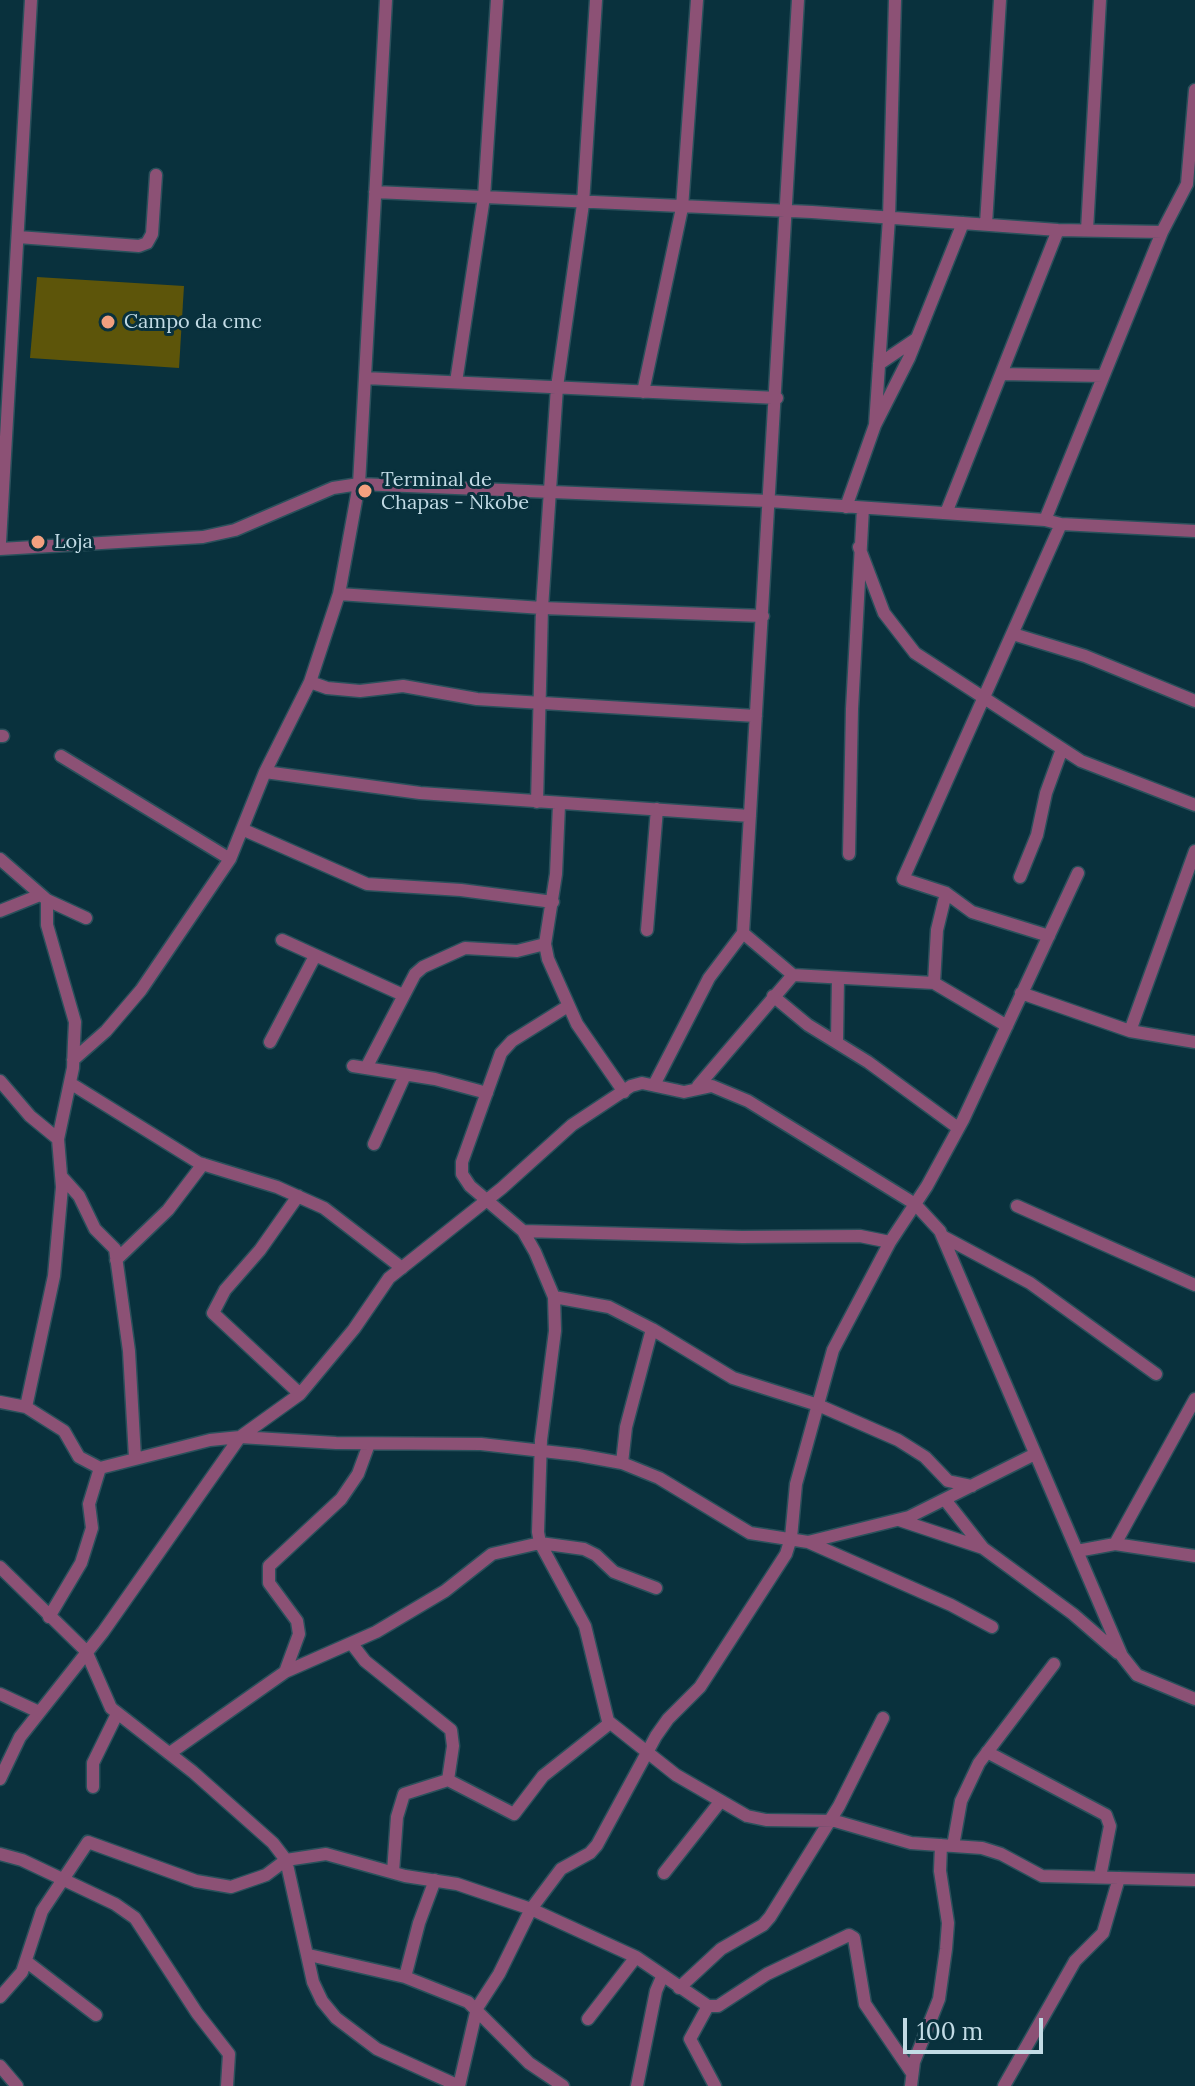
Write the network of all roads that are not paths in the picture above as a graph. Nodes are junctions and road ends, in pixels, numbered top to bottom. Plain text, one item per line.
1 (31, 0) edge
2 (386, 0) edge
3 (497, 0) edge
4 (596, 0) edge
5 (697, 0) edge
6 (798, 0) edge
7 (895, 0) edge
8 (1000, 0) edge
9 (1100, 0) edge
10 (1195, 90) edge
11 (156, 175) dead end
12 (1191, 185) edge
13 (375, 192) junction
14 (484, 197) junction
15 (583, 204) junction
16 (682, 208) junction
17 (785, 212) junction
18 (889, 218) junction
19 (963, 223) junction
20 (986, 224) junction
21 (1058, 230) junction
22 (1087, 230) junction
23 (1162, 232) junction
24 (18, 237) junction
25 (916, 338) junction
26 (879, 364) junction
27 (1001, 374) junction
28 (1103, 376) junction
29 (365, 378) junction
30 (456, 382) junction
31 (557, 387) junction
32 (643, 392) junction
33 (777, 398) junction
34 (875, 425) junction
35 (2, 478) edge
36 (359, 484) junction
37 (551, 489) junction
38 (769, 501) junction
39 (846, 507) junction
40 (863, 508) junction
41 (946, 513) junction
42 (1045, 520) junction
43 (1061, 524) junction
44 (1195, 531) edge
45 (0, 542) edge
46 (859, 547) junction
47 (0, 549) edge
48 (339, 594) junction
49 (542, 608) junction
50 (763, 616) junction
51 (1013, 634) junction
52 (310, 682) junction
53 (984, 699) junction
54 (1195, 701) edge
55 (540, 703) junction
56 (756, 716) junction
57 (1062, 749) junction
58 (61, 756) dead end
59 (265, 772) junction
60 (537, 802) junction
61 (559, 805) junction
62 (1195, 805) edge
63 (657, 809) junction
64 (750, 816) junction
65 (244, 830) junction
66 (1195, 851) edge
67 (849, 854) dead end
68 (0, 859) edge
69 (230, 859) junction
70 (1078, 873) dead end
71 (1020, 877) dead end
72 (946, 893) junction
73 (43, 897) junction
74 (553, 902) junction
75 (0, 911) edge
76 (86, 918) dead end
77 (647, 930) dead end
78 (743, 933) junction
79 (1049, 936) junction
80 (282, 940) dead end
81 (545, 944) junction
82 (315, 956) junction
83 (793, 975) junction
84 (838, 979) junction
85 (934, 983) junction
86 (1021, 993) junction
87 (403, 995) junction
88 (773, 996) junction
89 (568, 1006) junction
90 (1007, 1026) junction
91 (1130, 1031) junction
92 (837, 1040) junction
93 (270, 1042) dead end
94 (1195, 1042) edge
95 (73, 1060) junction
96 (405, 1075) junction
97 (0, 1081) edge
98 (70, 1083) junction
99 (654, 1085) junction
100 (698, 1086) junction
101 (624, 1092) junction
102 (487, 1093) junction
103 (958, 1128) junction
104 (58, 1139) junction
105 (374, 1144) dead end
106 (203, 1164) junction
107 (61, 1176) junction
108 (502, 1188) junction
109 (298, 1196) junction
110 (485, 1199) junction
111 (915, 1204) junction
112 (1017, 1206) dead end
113 (503, 1212) junction
114 (523, 1231) junction
115 (944, 1237) junction
116 (890, 1242) junction
117 (116, 1260) junction
118 (402, 1268) junction
119 (1195, 1285) edge
120 (554, 1297) junction
121 (652, 1329) junction
122 (1156, 1374) dead end
123 (300, 1394) junction
124 (1195, 1399) edge
125 (0, 1402) edge
126 (818, 1405) junction
127 (26, 1407) junction
128 (240, 1437) junction
129 (369, 1444) junction
130 (541, 1450) junction
131 (1035, 1454) junction
132 (135, 1458) junction
133 (622, 1463) junction
134 (100, 1468) junction
135 (948, 1481) junction
136 (972, 1486) junction
137 (947, 1500) junction
138 (899, 1520) junction
139 (791, 1538) junction
140 (808, 1542) junction
141 (540, 1543) junction
142 (1115, 1544) junction
143 (983, 1548) junction
144 (1077, 1551) junction
145 (1195, 1556) edge
146 (0, 1567) edge
147 (656, 1588) dead end
148 (49, 1617) junction
149 (992, 1627) dead end
150 (352, 1644) junction
151 (86, 1651) junction
152 (1122, 1656) junction
153 (1054, 1664) dead end
154 (285, 1672) junction
155 (0, 1694) edge
156 (1195, 1699) edge
157 (39, 1712) junction
158 (117, 1714) junction
159 (883, 1718) dead end
160 (610, 1723) junction
161 (647, 1751) junction
162 (987, 1752) junction
163 (170, 1753) junction
164 (0, 1779) edge
165 (448, 1780) junction
166 (93, 1787) dead end
167 (720, 1802) junction
168 (827, 1820) junction
169 (947, 1846) junction
170 (0, 1854) edge
171 (286, 1860) junction
172 (393, 1872) junction
173 (664, 1873) dead end
174 (1100, 1877) junction
175 (1119, 1878) junction
176 (435, 1880) junction
177 (1195, 1880) edge
178 (64, 1882) junction
179 (531, 1909) junction
180 (309, 1955) junction
181 (636, 1957) junction
182 (27, 1962) junction
183 (405, 1977) junction
184 (662, 1977) junction
185 (679, 1988) junction
186 (0, 1997) edge
187 (708, 2006) junction
188 (477, 2008) junction
189 (96, 2015) dead end
190 (588, 2019) dead end
191 (0, 2066) edge
192 (912, 2080) edge
193 (17, 2086) edge
194 (227, 2086) edge
195 (563, 2086) edge
196 (637, 2086) edge
197 (715, 2086) edge
198 (1004, 2086) edge

1 - 24 street
2 - 13 street
3 - 14 street
4 - 15 street
5 - 16 street
6 - 17 street
7 - 18 street
8 - 20 street
9 - 22 street
10 - 12 street
11 - 24 street
12 - 23 street
13 - 14 street
13 - 29 street
14 - 15 street
14 - 30 street
15 - 16 street
15 - 31 street
16 - 17 street
16 - 32 street
17 - 18 street
17 - 33 street
18 - 19 street
18 - 26 street
19 - 20 street
19 - 25 street
20 - 21 street
21 - 22 street
21 - 27 street
22 - 23 street
23 - 28 street
24 - 35 street
25 - 26 street
25 - 34 street
26 - 34 street
27 - 28 street
27 - 41 street
28 - 42 street
29 - 30 street
29 - 36 street
30 - 31 street
31 - 32 street
31 - 37 street
32 - 33 street
33 - 38 street
34 - 39 street
35 - 45 street
36 - 37 street
36 - 47 street
36 - 48 street
37 - 38 street
37 - 49 street
38 - 39 street
38 - 50 street
39 - 40 street
40 - 41 street
40 - 46 street
41 - 42 street
42 - 43 street
43 - 44 street
43 - 51 street
46 - 53 street
46 - 67 street
48 - 49 street
48 - 52 street
49 - 50 street
49 - 55 street
50 - 56 street
51 - 53 street
51 - 54 street
52 - 55 street
52 - 59 street
53 - 57 street
53 - 72 street
55 - 56 street
55 - 60 street
56 - 64 street
57 - 62 street
57 - 71 street
58 - 69 street
59 - 60 street
59 - 65 street
60 - 61 street
61 - 63 street
61 - 74 street
63 - 64 street
63 - 77 street
64 - 78 street
65 - 69 street
65 - 74 street
66 - 91 street
68 - 73 street
69 - 95 street
70 - 79 street
72 - 79 street
72 - 85 street
73 - 75 street
73 - 76 street
73 - 95 street
74 - 81 street
78 - 83 street
78 - 99 street
79 - 86 street
80 - 82 street
81 - 87 street
81 - 89 street
82 - 87 street
82 - 93 street
83 - 84 street
83 - 88 street
84 - 85 street
84 - 92 street
85 - 90 street
86 - 90 street
86 - 91 street
87 - 96 street
88 - 92 street
88 - 100 street
89 - 101 street
89 - 102 street
90 - 103 street
91 - 94 street
92 - 103 street
95 - 98 street
96 - 102 street
96 - 105 street
97 - 104 street
98 - 104 street
98 - 106 street
99 - 100 street
99 - 101 street
100 - 111 street
101 - 108 street
102 - 110 street
103 - 111 street
104 - 107 street
106 - 109 street
106 - 117 street
107 - 117 street
107 - 127 street
108 - 110 street
108 - 113 street
109 - 118 street
109 - 123 street
110 - 113 street
110 - 118 street
111 - 115 street
111 - 116 street
112 - 119 street
113 - 114 street
114 - 116 street
114 - 120 street
115 - 122 street
115 - 131 street
116 - 126 street
117 - 132 street
118 - 123 street
120 - 121 street
120 - 130 street
121 - 126 street
121 - 133 street
123 - 128 street
124 - 142 street
125 - 127 street
126 - 135 street
126 - 139 street
127 - 134 street
128 - 129 street
128 - 132 street
128 - 151 street
129 - 130 street
129 - 154 street
130 - 133 street
130 - 141 street
131 - 136 street
131 - 144 street
132 - 134 street
133 - 139 street
134 - 148 street
135 - 136 street
135 - 137 street
136 - 137 street
137 - 138 street
137 - 143 street
138 - 140 street
138 - 143 street
139 - 140 street
139 - 161 street
140 - 149 street
141 - 147 street
141 - 150 street
141 - 160 street
142 - 144 street
142 - 145 street
143 - 152 street
144 - 152 street
146 - 148 street
148 - 151 street
150 - 154 street
150 - 165 street
151 - 157 street
151 - 158 street
152 - 156 street
153 - 162 street
154 - 163 street
155 - 157 street
157 - 164 street
158 - 163 street
158 - 166 street
159 - 168 street
160 - 161 street
160 - 165 street
161 - 167 street
161 - 179 street
162 - 169 street
162 - 174 street
163 - 171 street
165 - 172 street
167 - 168 street
167 - 173 street
168 - 169 street
168 - 185 street
169 - 174 street
169 - 192 street
170 - 178 street
171 - 172 street
171 - 178 street
171 - 180 street
172 - 176 street
174 - 175 street
175 - 177 street
175 - 198 street
176 - 179 street
176 - 183 street
178 - 182 street
178 - 194 street
179 - 181 street
179 - 188 street
180 - 183 street
180 - 188 street
181 - 184 street
181 - 190 street
182 - 186 street
182 - 189 street
183 - 188 street
184 - 185 street
184 - 196 street
185 - 187 street
187 - 192 street
187 - 197 street
188 - 195 street
191 - 193 street

